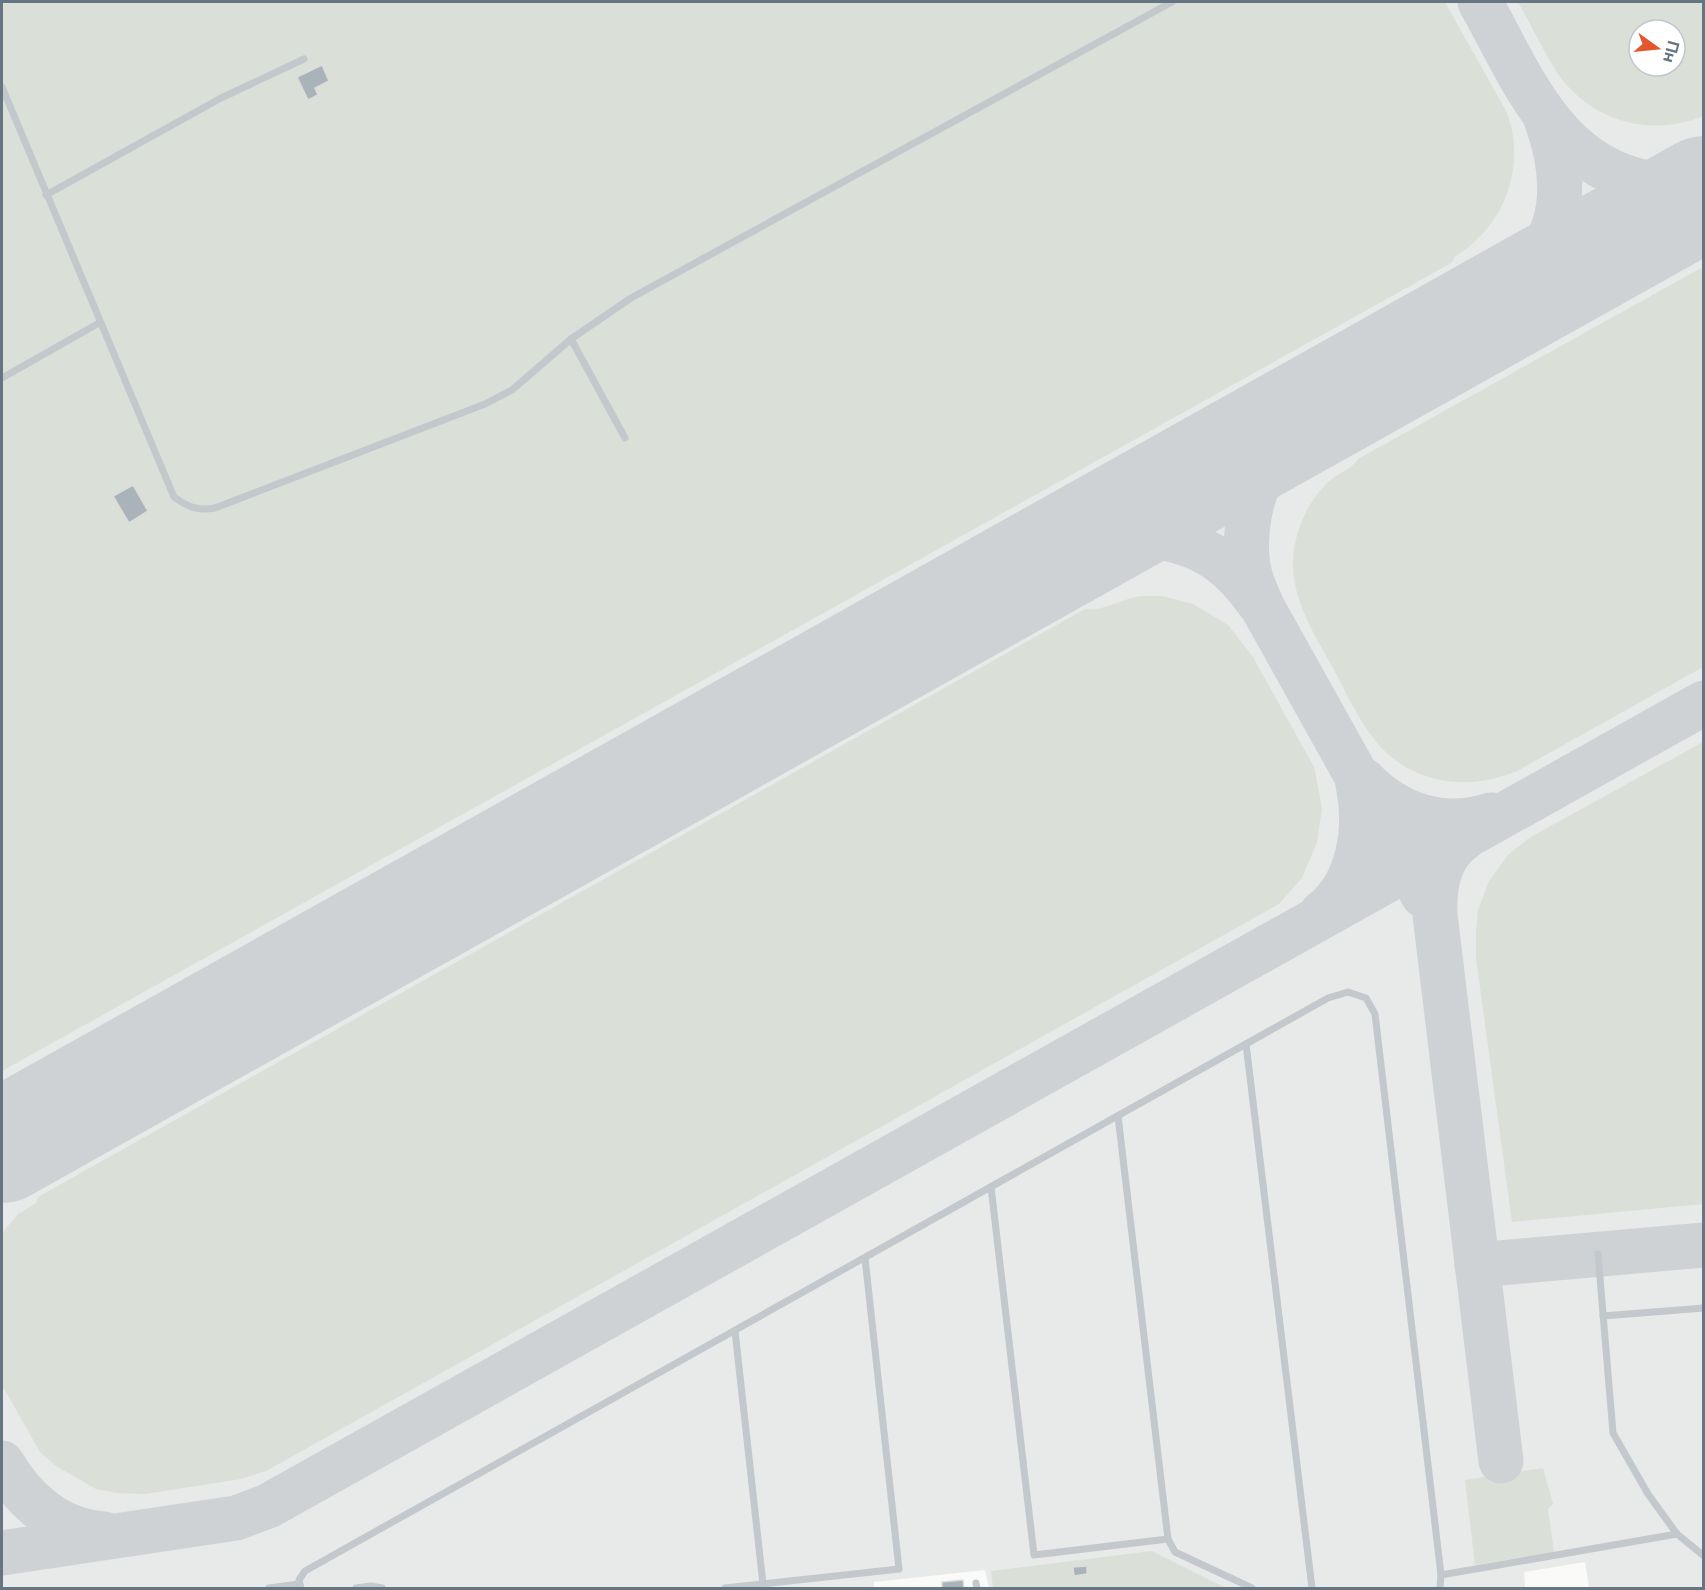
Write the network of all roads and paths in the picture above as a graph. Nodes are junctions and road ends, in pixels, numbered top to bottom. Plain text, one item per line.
1 (1172, 2) edge
2 (304, 59) dead end
3 (2, 87) edge
4 (46, 195) junction
5 (99, 323) junction
6 (571, 339) junction
7 (2, 378) edge
8 (625, 438) dead end
9 (1246, 1044) junction
10 (1118, 1116) junction
11 (991, 1187) junction
12 (1598, 1254) dead end
13 (865, 1258) junction
14 (1704, 1308) edge
15 (1603, 1316) junction
16 (735, 1331) junction
17 (1677, 1534) junction
18 (1168, 1539) junction
19 (1704, 1557) edge
20 (1442, 1575) junction
21 (763, 1584) junction
22 (300, 1586) edge
23 (269, 1588) edge
24 (356, 1588) edge
25 (382, 1588) edge
26 (725, 1588) edge
27 (1252, 1588) edge
28 (1312, 1588) edge
29 (1440, 1588) edge

1 - 6 lane
2 - 4 lane
3 - 4 lane
4 - 5 lane
5 - 6 lane
5 - 7 lane
6 - 8 lane
9 - 10 lane
9 - 20 lane
9 - 28 lane
10 - 11 lane
10 - 18 lane
11 - 13 lane
11 - 18 lane
12 - 15 lane
13 - 16 lane
13 - 21 lane
14 - 15 lane
15 - 17 lane
16 - 21 lane
16 - 22 lane
17 - 19 lane
17 - 20 lane
18 - 27 lane
20 - 29 lane
21 - 26 lane
22 - 23 lane
24 - 25 lane

